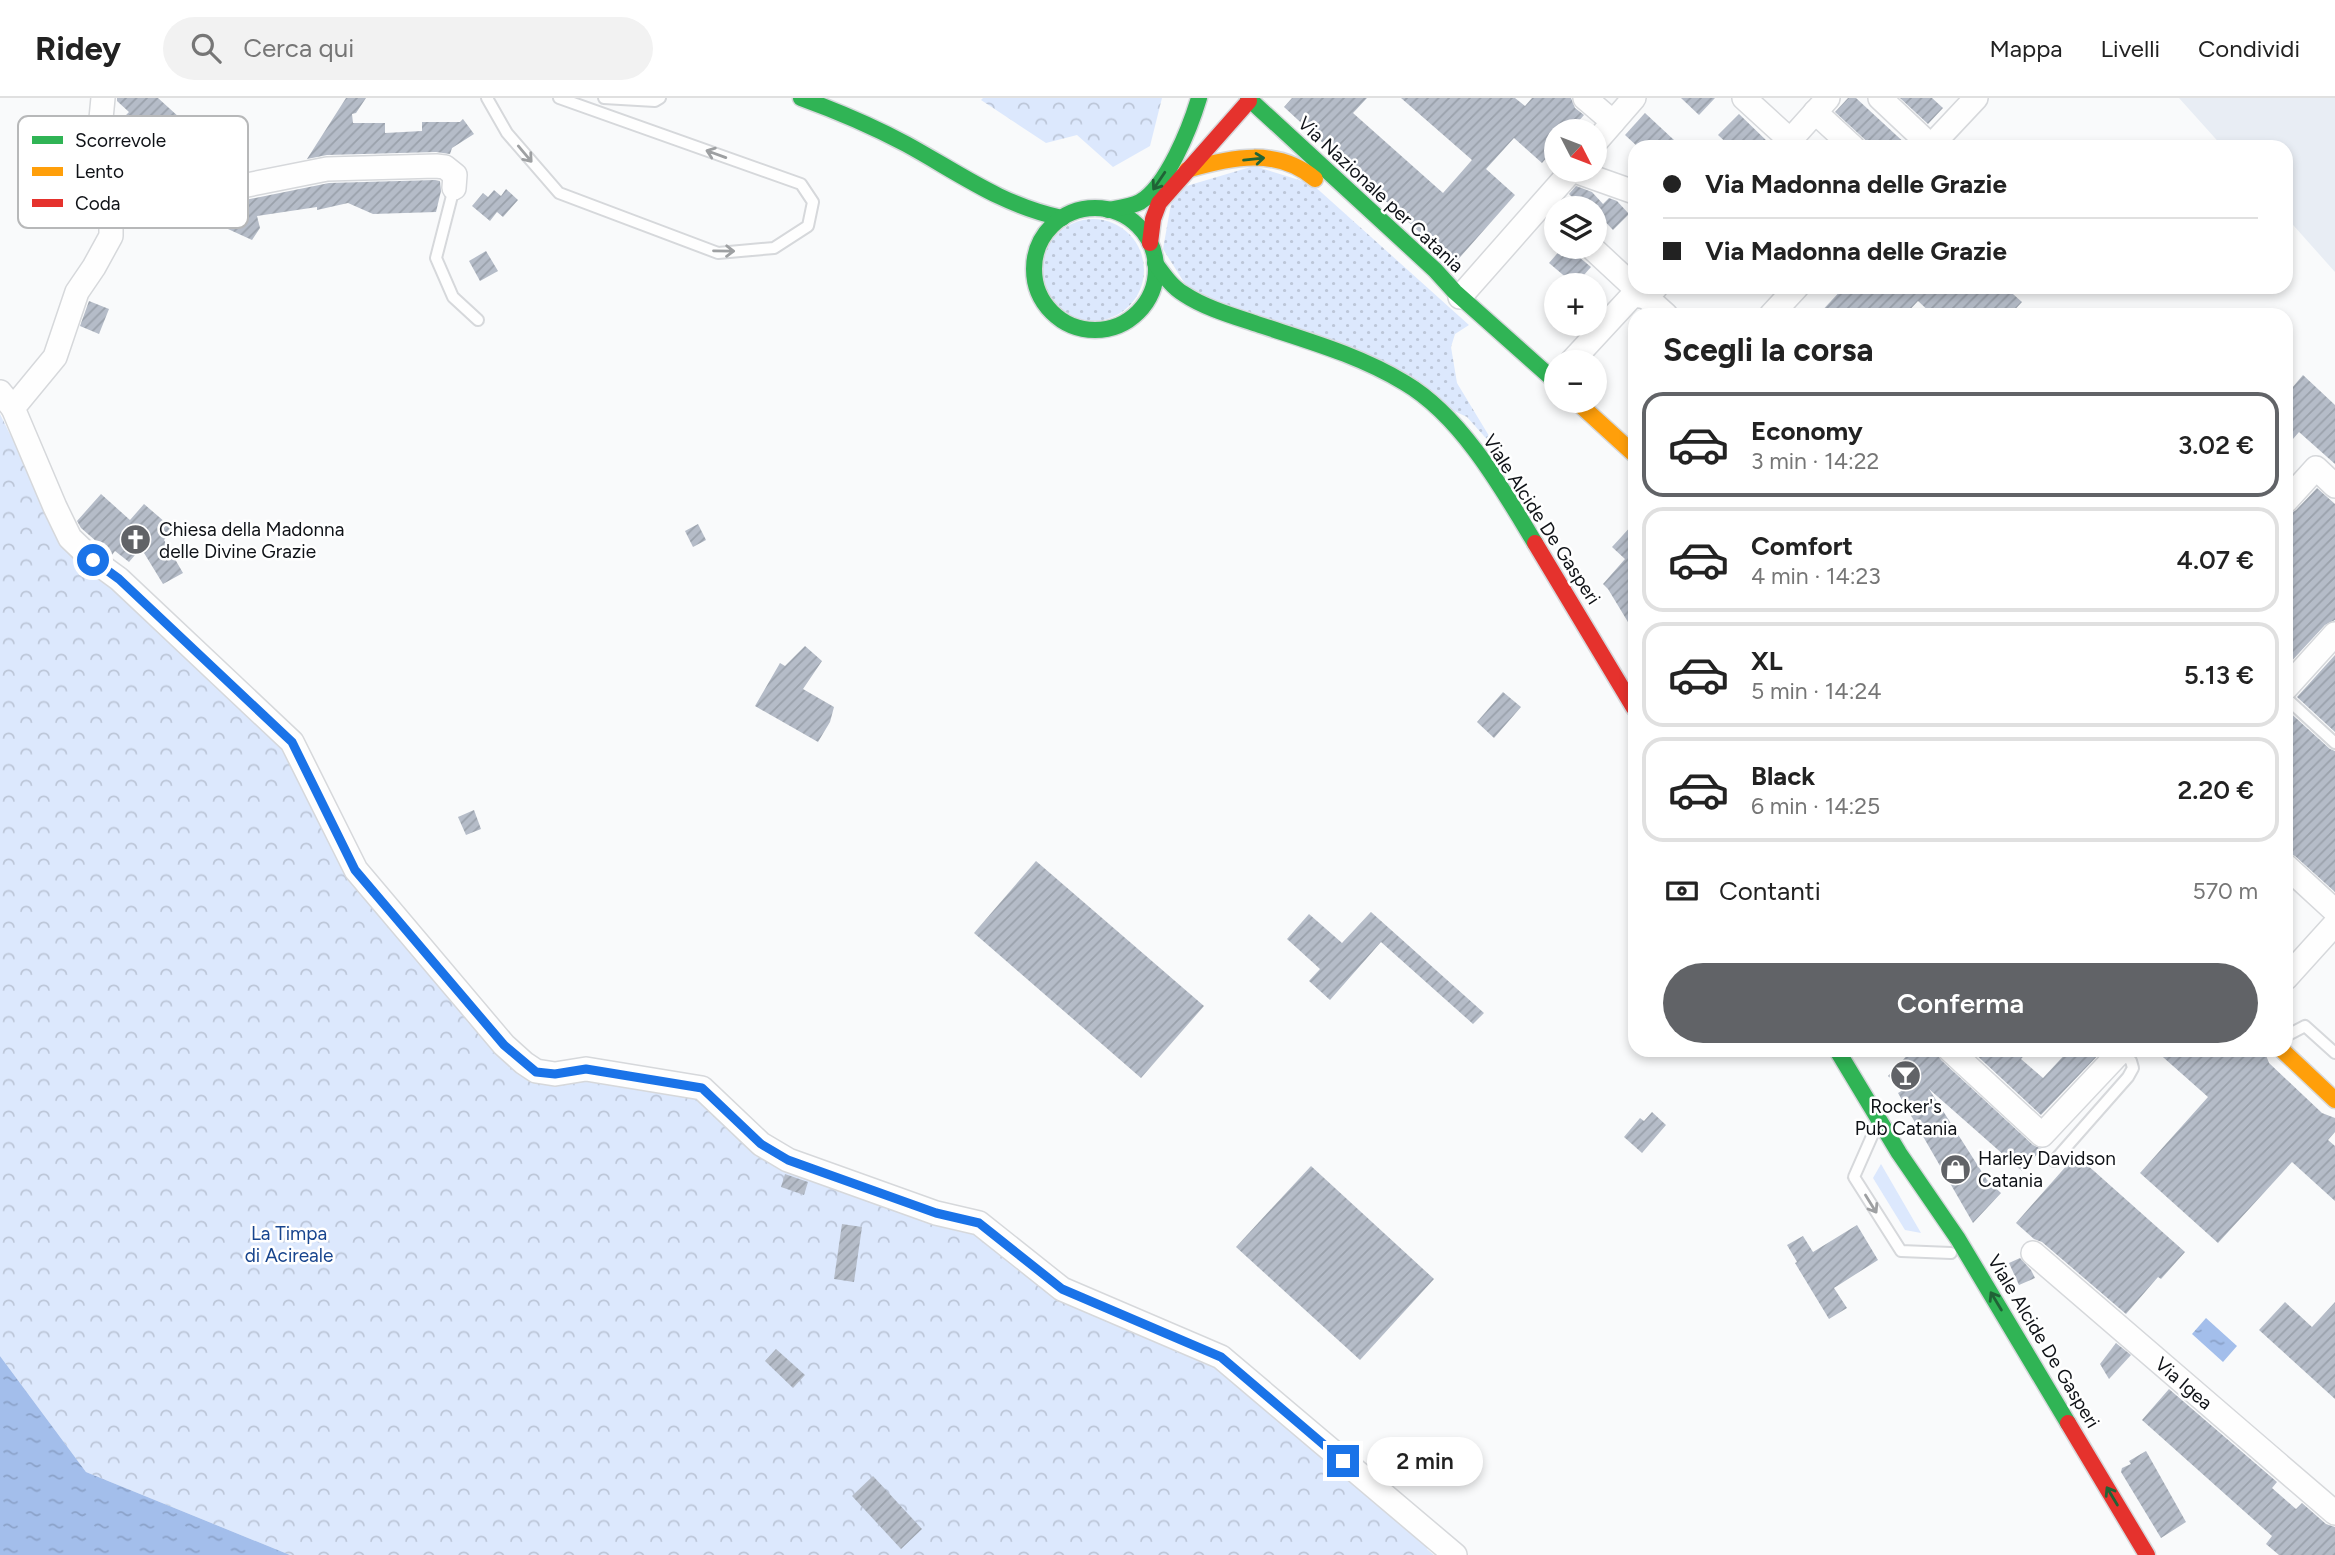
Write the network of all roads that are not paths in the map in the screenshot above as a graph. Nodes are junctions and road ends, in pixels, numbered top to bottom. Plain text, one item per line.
1 (103, 98) edge
2 (487, 98) edge
3 (559, 98) edge
4 (604, 98) edge
5 (660, 98) edge
6 (801, 98) edge
7 (1199, 98) edge
8 (1585, 98) edge
9 (1634, 98) edge
10 (1744, 98) edge
11 (1880, 98) edge
12 (1249, 99) edge
13 (1968, 101) edge
14 (1821, 105) edge
15 (101, 116) edge
16 (1613, 122) junction
17 (1607, 129) edge
18 (1783, 140) edge
19 (1790, 140) edge
20 (1848, 140) edge
21 (1925, 140) edge
22 (1936, 140) edge
23 (1180, 147) junction
24 (1187, 170) junction
25 (1606, 182) edge
26 (248, 185) edge
27 (454, 188) joint
28 (1628, 190) edge
29 (994, 197) junction
30 (1108, 210) junction
31 (1544, 214) edge
32 (1062, 218) junction
33 (1015, 220) dead end
34 (111, 228) edge
35 (1028, 240) dead end
36 (1150, 243) junction
37 (1035, 257) junction
38 (1606, 259) edge
39 (1155, 263) junction
40 (1628, 277) edge
41 (1457, 294) junction
42 (1635, 294) edge
43 (1647, 294) edge
44 (1790, 294) edge
45 (1660, 308) edge
46 (1778, 308) edge
47 (1137, 313) junction
48 (1233, 316) junction
49 (478, 320) dead end
50 (1582, 350) edge
51 (1544, 371) edge
52 (6, 400) edge
53 (1589, 413) edge
54 (1628, 449) edge
55 (2335, 486) edge
56 (2293, 493) edge
57 (2335, 634) edge
58 (2293, 680) edge
59 (1628, 698) edge
60 (2293, 704) edge
61 (2335, 743) edge
62 (2293, 872) edge
63 (2335, 911) edge
64 (2335, 924) edge
65 (2293, 970) edge
66 (2293, 1032) edge
67 (2335, 1054) edge
68 (1842, 1057) edge
69 (1958, 1057) edge
70 (2115, 1057) edge
71 (2127, 1057) edge
72 (2289, 1057) edge
73 (2335, 1100) edge
74 (1879, 1121) junction
75 (1899, 1153) junction
76 (2054, 1161) dead end
77 (2033, 1252) dead end
78 (1951, 1253) junction
79 (2068, 1455) dead end
80 (2335, 1513) edge
81 (1455, 1555) edge
82 (2147, 1555) edge

1 - 15 street
2 -> 3 lane
4 - 5 lane
6 - 29 main road
7 - 23 main road
8 - 16 street
9 - 16 street
10 - 18 street
11 - 21 street
12 - 23 main road
12 - 24 main road
12 - 41 main road, Via Nazionale per Catania
13 - 22 street
14 - 19 street
14 - 20 street
16 - 17 street
23 -> 30 main road
24 - 36 main road
24 -> 41 main road
25 - 28 street
26 - 27 street
27 - 49 lane
29 - 32 main road
29 - 33 main road
30 - 32 main road
30 - 36 main road
31 - 41 street
32 - 37 main road
34 - 52 street
35 - 37 main road
36 - 39 main road
37 - 47 main road
38 - 40 street
39 - 47 main road
39 - 48 main road
41 - 51 main road
42 - 50 street
43 - 45 street
44 - 46 street
47 - 48 main road
48 - 59 main road, Viale Alcide De Gasperi
52 - 81 street
53 - 54 main road
55 - 56 street
57 - 58 street
60 - 61 lane
62 - 63 street
64 - 65 street
66 - 67 lane
68 - 74 main road, Viale Alcide De Gasperi
69 - 70 street
71 - 76 lane
72 - 73 main road
74 - 75 main road, Viale Alcide De Gasperi
74 -> 78 lane
75 - 78 main road, Viale Alcide De Gasperi
82 -> 75 main road, Viale Alcide De Gasperi
77 - 80 street, Via Igea
78 - 79 main road, Viale Alcide De Gasperi

